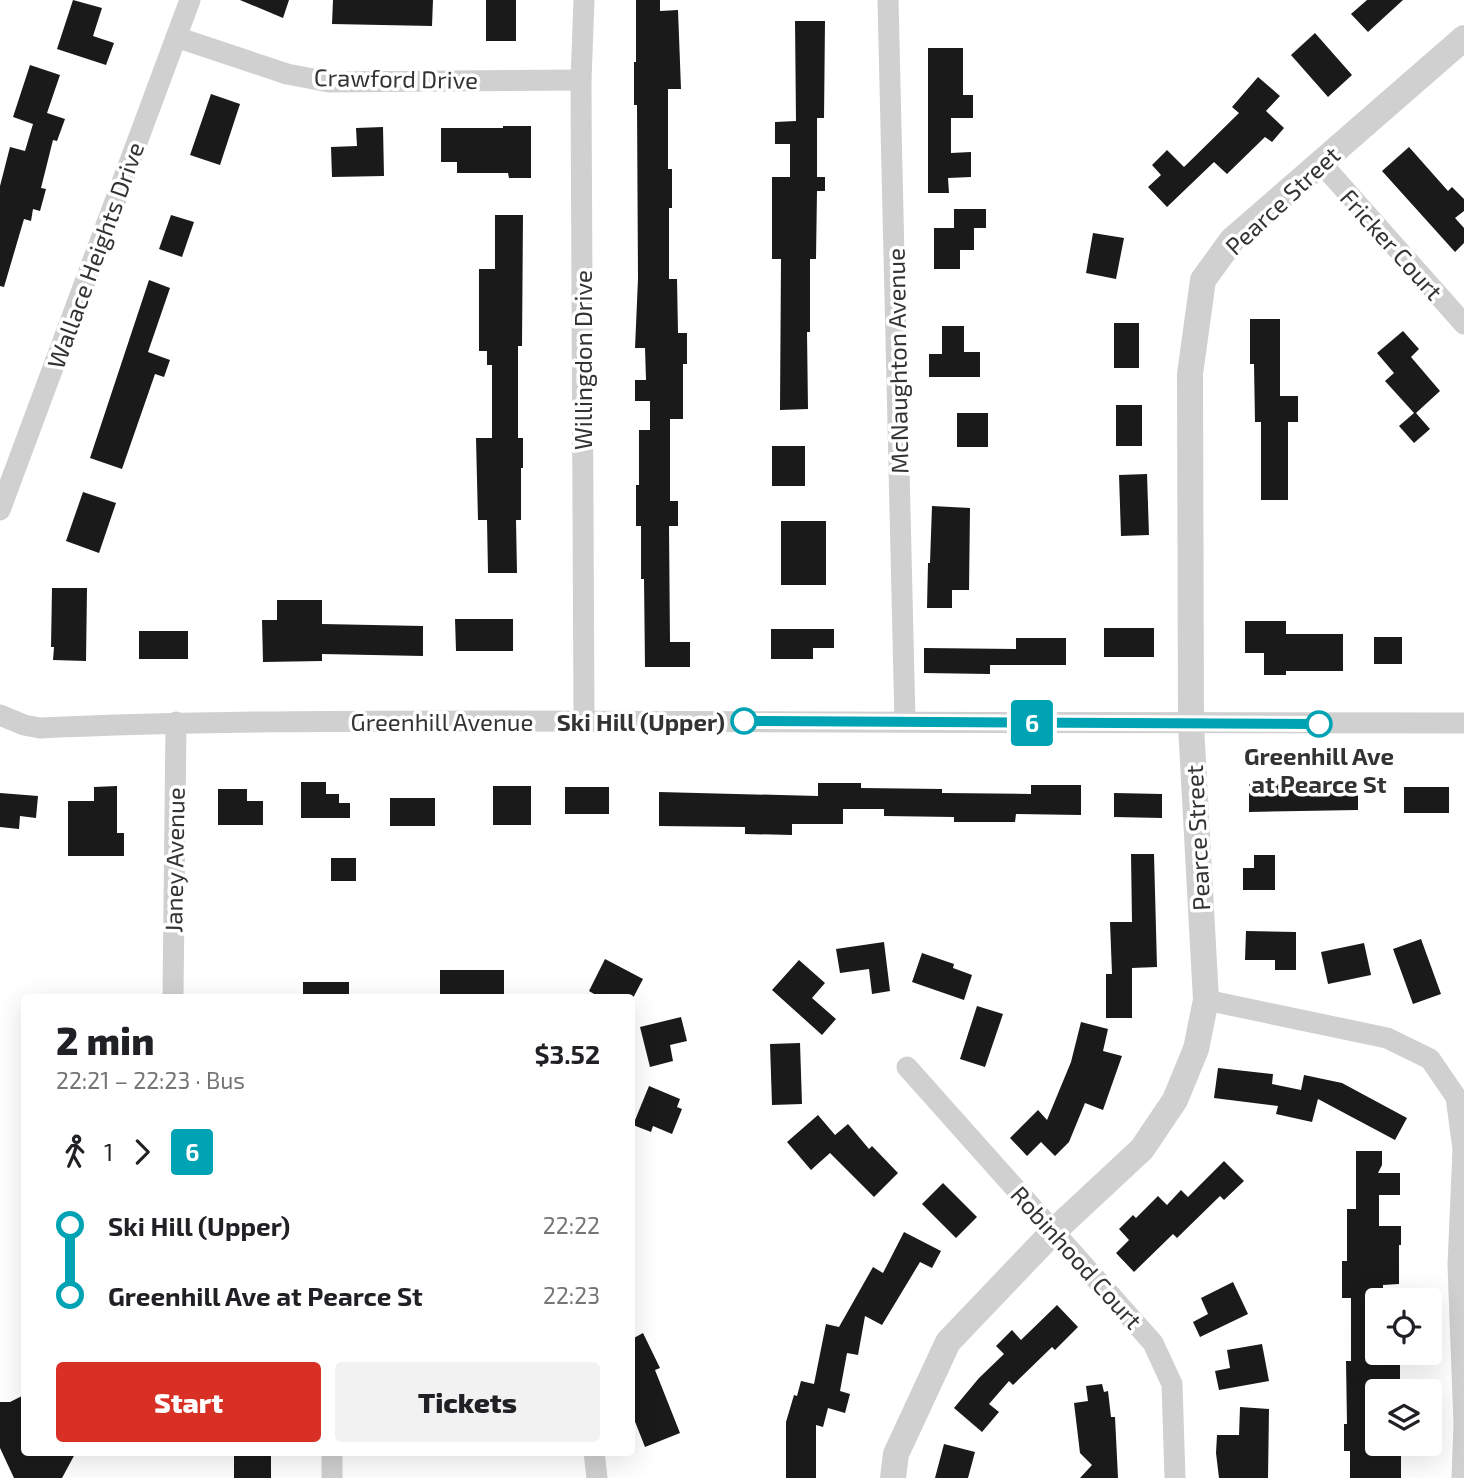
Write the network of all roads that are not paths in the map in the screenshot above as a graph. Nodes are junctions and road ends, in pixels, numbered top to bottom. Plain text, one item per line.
1 (190, 0) edge
2 (584, 0) edge
3 (888, 0) edge
4 (176, 37) junction
5 (1464, 38) edge
6 (581, 80) junction
7 (1321, 163) junction
8 (1464, 324) edge
9 (0, 510) edge
10 (0, 715) edge
11 (584, 721) junction
12 (176, 722) junction
13 (905, 722) junction
14 (1464, 723) edge
15 (1191, 725) junction
16 (173, 994) edge
17 (1206, 1000) junction
18 (907, 1067) dead end
19 (1054, 1231) junction
20 (1464, 1424) edge
21 (332, 1456) edge
22 (594, 1456) edge
23 (332, 1478) edge
24 (597, 1478) edge
25 (893, 1478) edge
26 (1175, 1478) edge
27 (1462, 1478) edge

1 - 4 street, Wallace Heights Drive
2 - 6 street, Willingdon Drive
3 - 13 street, McNaughton Avenue
4 - 6 street, Crawford Drive
4 - 9 street, Wallace Heights Drive
5 - 7 street, Pearce Street
6 - 11 street, Willingdon Drive
7 - 8 street, Fricker Court
7 - 15 street, Pearce Street
10 - 12 street
11 - 12 street, Greenhill Avenue
11 - 13 street, Greenhill Avenue
12 - 16 street, Janey Avenue
13 - 15 street, Greenhill Avenue
14 - 15 street, Greenhill Avenue
15 - 17 street, Pearce Street
17 - 19 street, Pearce Street
17 - 20 street
18 - 19 street, Robinhood Court
19 - 25 street, Pearce Street
19 - 26 street, Robinhood Court
20 - 27 street
21 - 23 street
22 - 24 street

